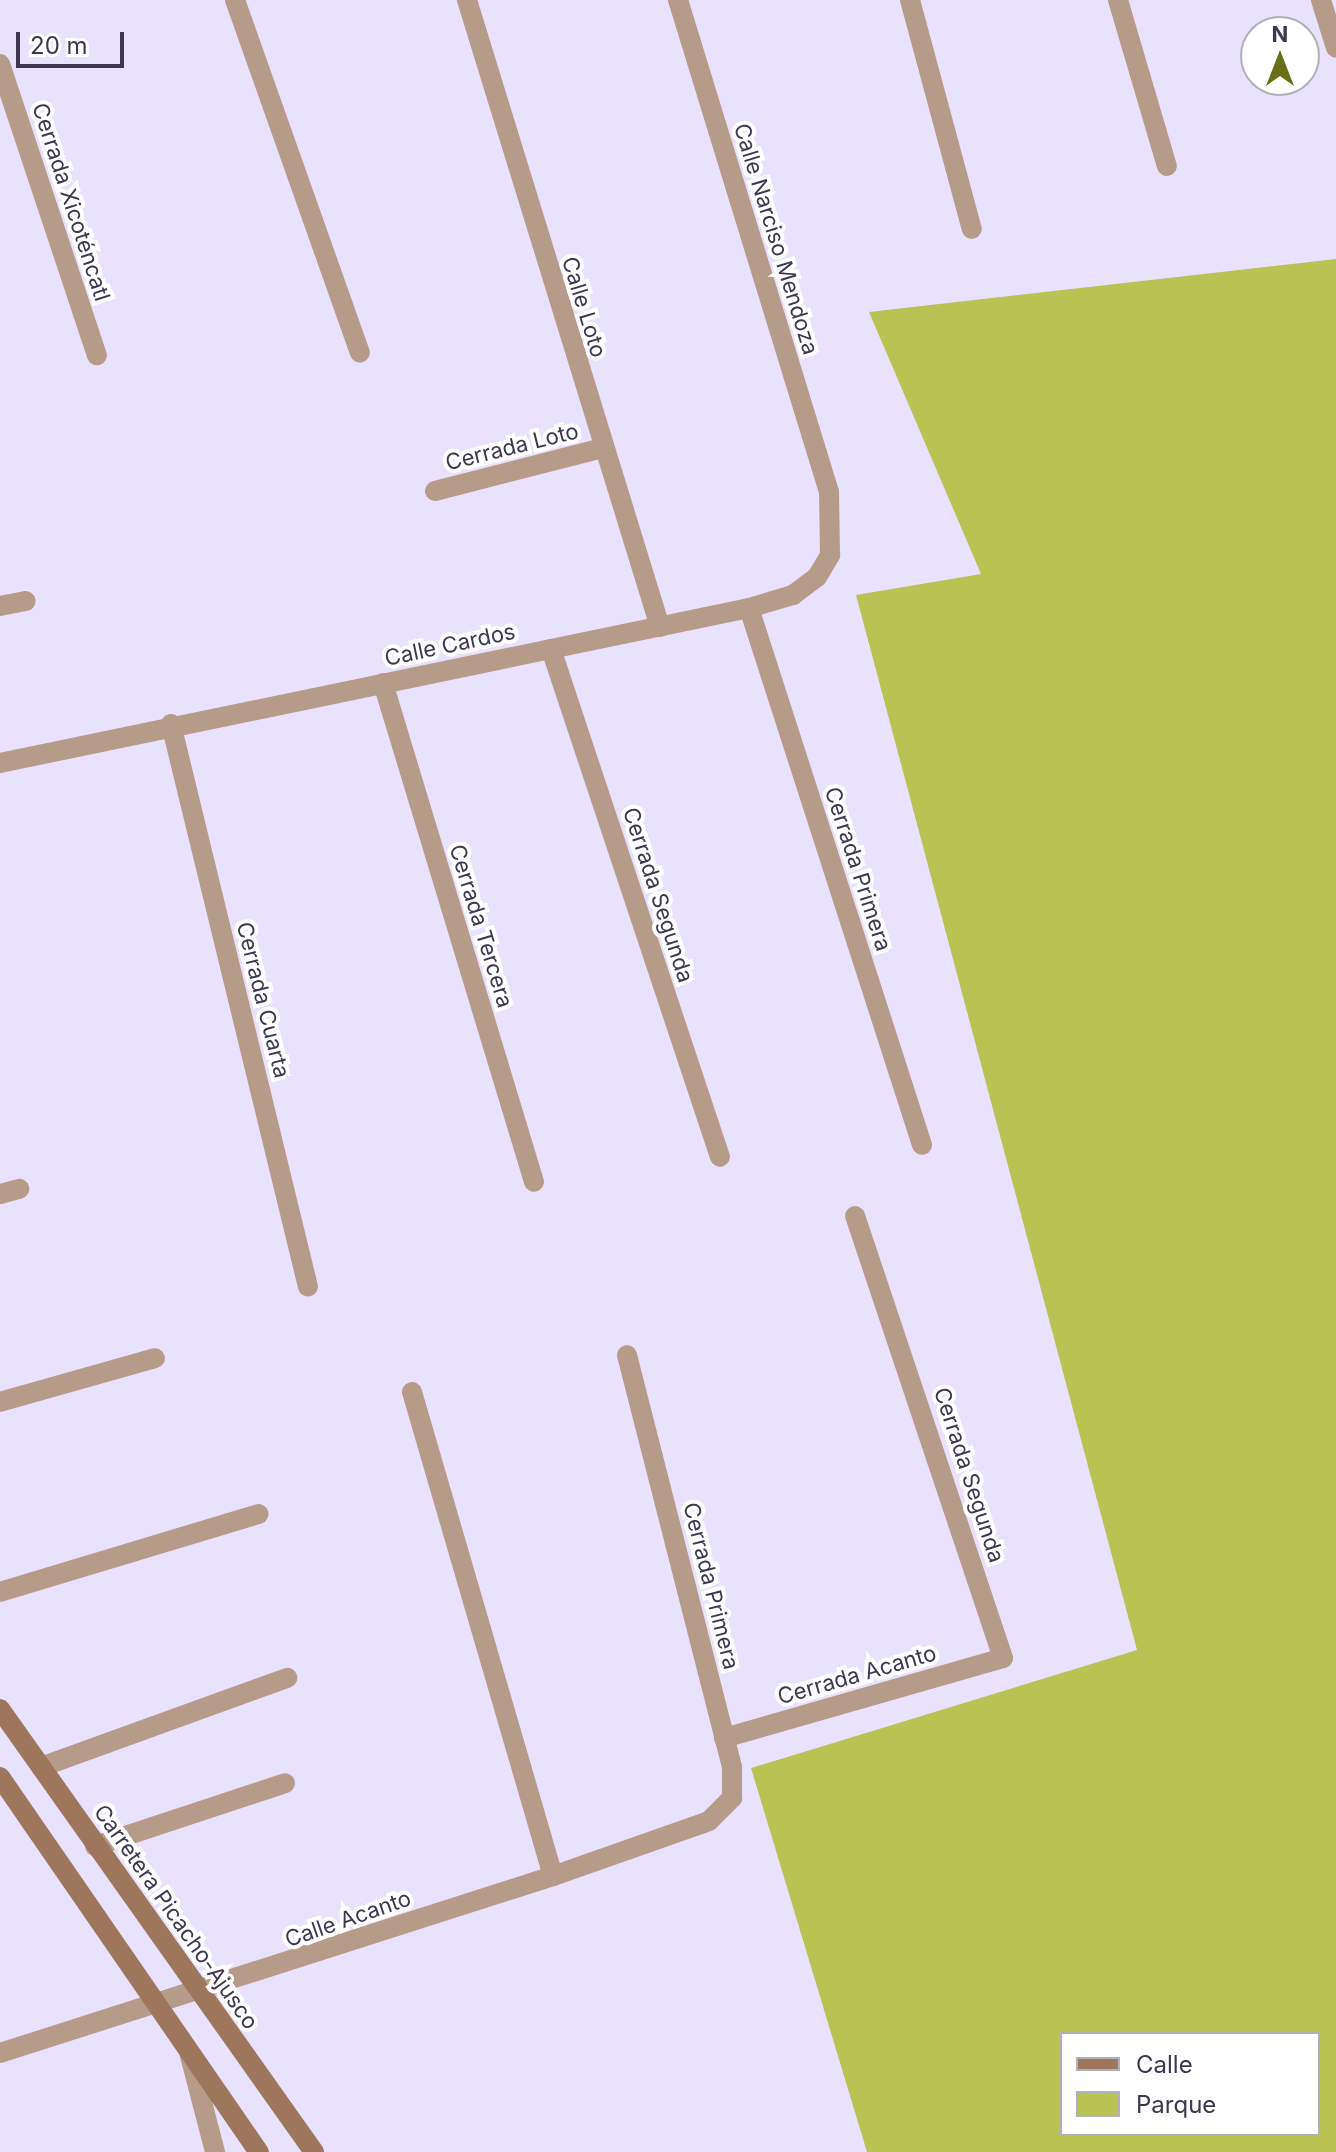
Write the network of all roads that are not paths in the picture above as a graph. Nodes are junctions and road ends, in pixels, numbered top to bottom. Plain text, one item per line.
1 (235, 0) edge
2 (467, 0) edge
3 (678, 0) edge
4 (910, 0) edge
5 (1118, 0) edge
6 (1321, 0) edge
7 (1336, 48) edge
8 (0, 64) edge
9 (1167, 166) dead end
10 (972, 229) dead end
11 (360, 353) dead end
12 (97, 355) dead end
13 (602, 448) junction
14 (435, 491) dead end
15 (829, 492) joint
16 (26, 601) dead end
17 (0, 606) edge
18 (749, 608) junction
19 (660, 627) junction
20 (551, 649) junction
21 (383, 683) junction
22 (171, 724) junction
23 (0, 763) edge
24 (922, 1145) dead end
25 (720, 1157) dead end
26 (534, 1182) dead end
27 (855, 1216) dead end
28 (308, 1287) dead end
29 (627, 1355) dead end
30 (155, 1358) dead end
31 (412, 1392) dead end
32 (0, 1402) edge
33 (259, 1514) dead end
34 (0, 1592) edge
35 (1003, 1658) joint
36 (287, 1678) dead end
37 (0, 1709) edge
38 (724, 1738) junction
39 (41, 1767) junction
40 (0, 1777) edge
41 (285, 1783) dead end
42 (709, 1821) joint
43 (95, 1846) junction
44 (553, 1876) junction
45 (201, 1993) junction
46 (159, 2006) junction
47 (188, 2049) junction
48 (0, 2053) edge
49 (215, 2152) edge
50 (259, 2152) edge
51 (314, 2152) edge

1 - 11 street
2 - 13 street, Calle Loto
3 - 15 street, Calle Narciso Mendoza
4 - 10 street
5 - 9 street
6 - 7 street
8 - 12 street, Cerrada Xicoténcatl
13 - 14 street, Cerrada Loto
13 - 19 street, Calle Loto
15 - 18 street, Calle Cardos
16 - 17 street
18 - 19 street, Calle Cardos
18 - 24 street, Cerrada Primera
19 - 20 street, Calle Cardos
20 - 21 street, Calle Cardos
20 - 25 street, Cerrada Segunda
21 - 22 street, Calle Cardos
21 - 26 street, Cerrada Tercera
22 - 23 street, Calle Cardos
22 - 28 street, Cerrada Cuarta
27 - 35 street, Cerrada Segunda
29 - 38 street, Cerrada Primera
30 - 32 street
31 - 44 street
33 - 34 street
35 - 38 street, Cerrada Acanto
36 - 39 street
37 - 39 main road, Carretera Picacho-Ajusco
38 - 42 street, Cerrada Primera
39 - 43 main road, Carretera Picacho-Ajusco
40 - 46 main road
41 - 43 street
42 - 44 street, Calle Acanto
43 - 45 main road, Carretera Picacho-Ajusco
44 - 45 street, Calle Acanto
45 - 46 street, Calle Acanto
45 - 51 main road, Carretera Picacho-Ajusco
46 - 47 main road
46 - 48 street, Calle Acanto
47 - 49 street
47 - 50 main road

